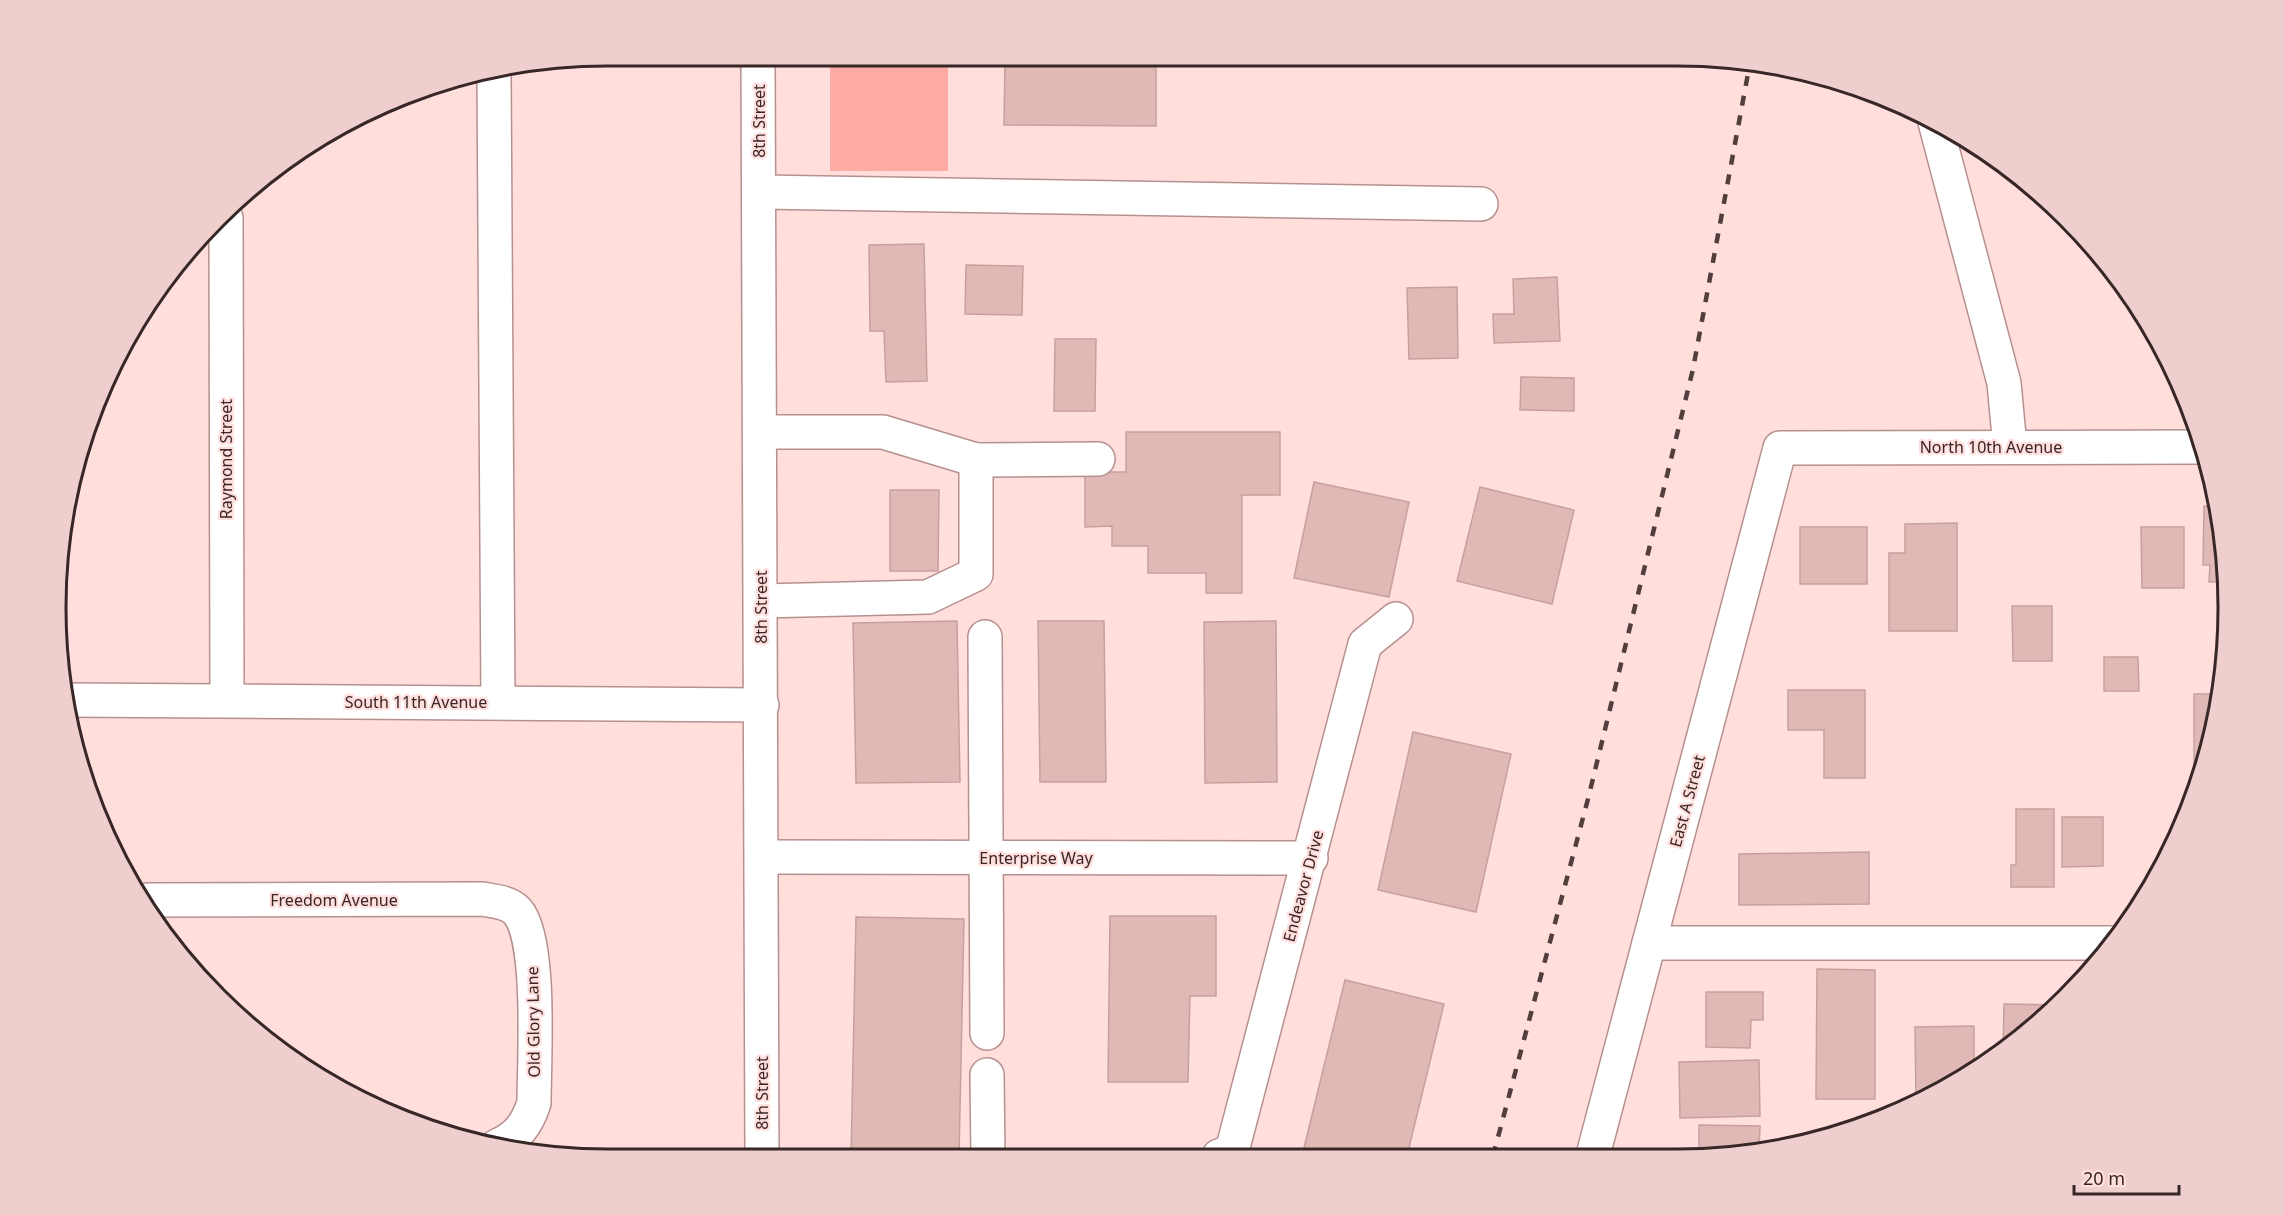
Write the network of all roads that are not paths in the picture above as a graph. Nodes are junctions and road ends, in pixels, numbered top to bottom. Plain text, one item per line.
1 (758, 66) edge
2 (494, 78) edge
3 (1938, 134) edge
4 (759, 192) junction
5 (1481, 204) dead end
6 (226, 224) edge
7 (760, 432) junction
8 (2010, 447) junction
9 (2194, 447) edge
10 (1780, 448) joint
11 (1098, 459) dead end
12 (976, 460) junction
13 (761, 601) junction
14 (1396, 619) dead end
15 (985, 637) dead end
16 (74, 700) edge
17 (227, 700) junction
18 (498, 702) junction
19 (762, 705) junction
20 (762, 857) junction
21 (986, 858) junction
22 (1311, 858) junction
23 (152, 900) edge
24 (517, 910) joint
25 (1649, 943) junction
26 (2101, 943) edge
27 (987, 1033) dead end
28 (987, 1075) dead end
29 (508, 1140) edge
30 (762, 1149) edge
31 (988, 1149) edge
32 (1233, 1149) edge
33 (1595, 1149) edge

1 - 4 street, 8th Street
2 - 18 street
3 - 8 street
4 - 5 street
4 - 7 street, 8th Street
6 - 17 street, Raymond Street
7 - 12 street
7 - 13 street, 8th Street
8 - 9 street, North 10th Avenue
8 - 10 street, North 10th Avenue
10 - 25 street, East A Street
11 - 12 street
12 - 13 street
13 - 19 street, 8th Street
14 - 22 street, Endeavor Drive
15 - 21 street
16 - 17 street, South 11th Avenue
17 - 18 street, South 11th Avenue
18 - 19 street, South 11th Avenue
19 - 20 street, 8th Street
20 - 21 street, Enterprise Way
20 - 30 street, 8th Street
21 - 22 street, Enterprise Way
21 - 27 street
22 - 32 street, Endeavor Drive
23 - 24 street, Freedom Avenue
24 - 29 street, Old Glory Lane
25 - 26 street
25 - 33 street, East A Street
28 - 31 street

